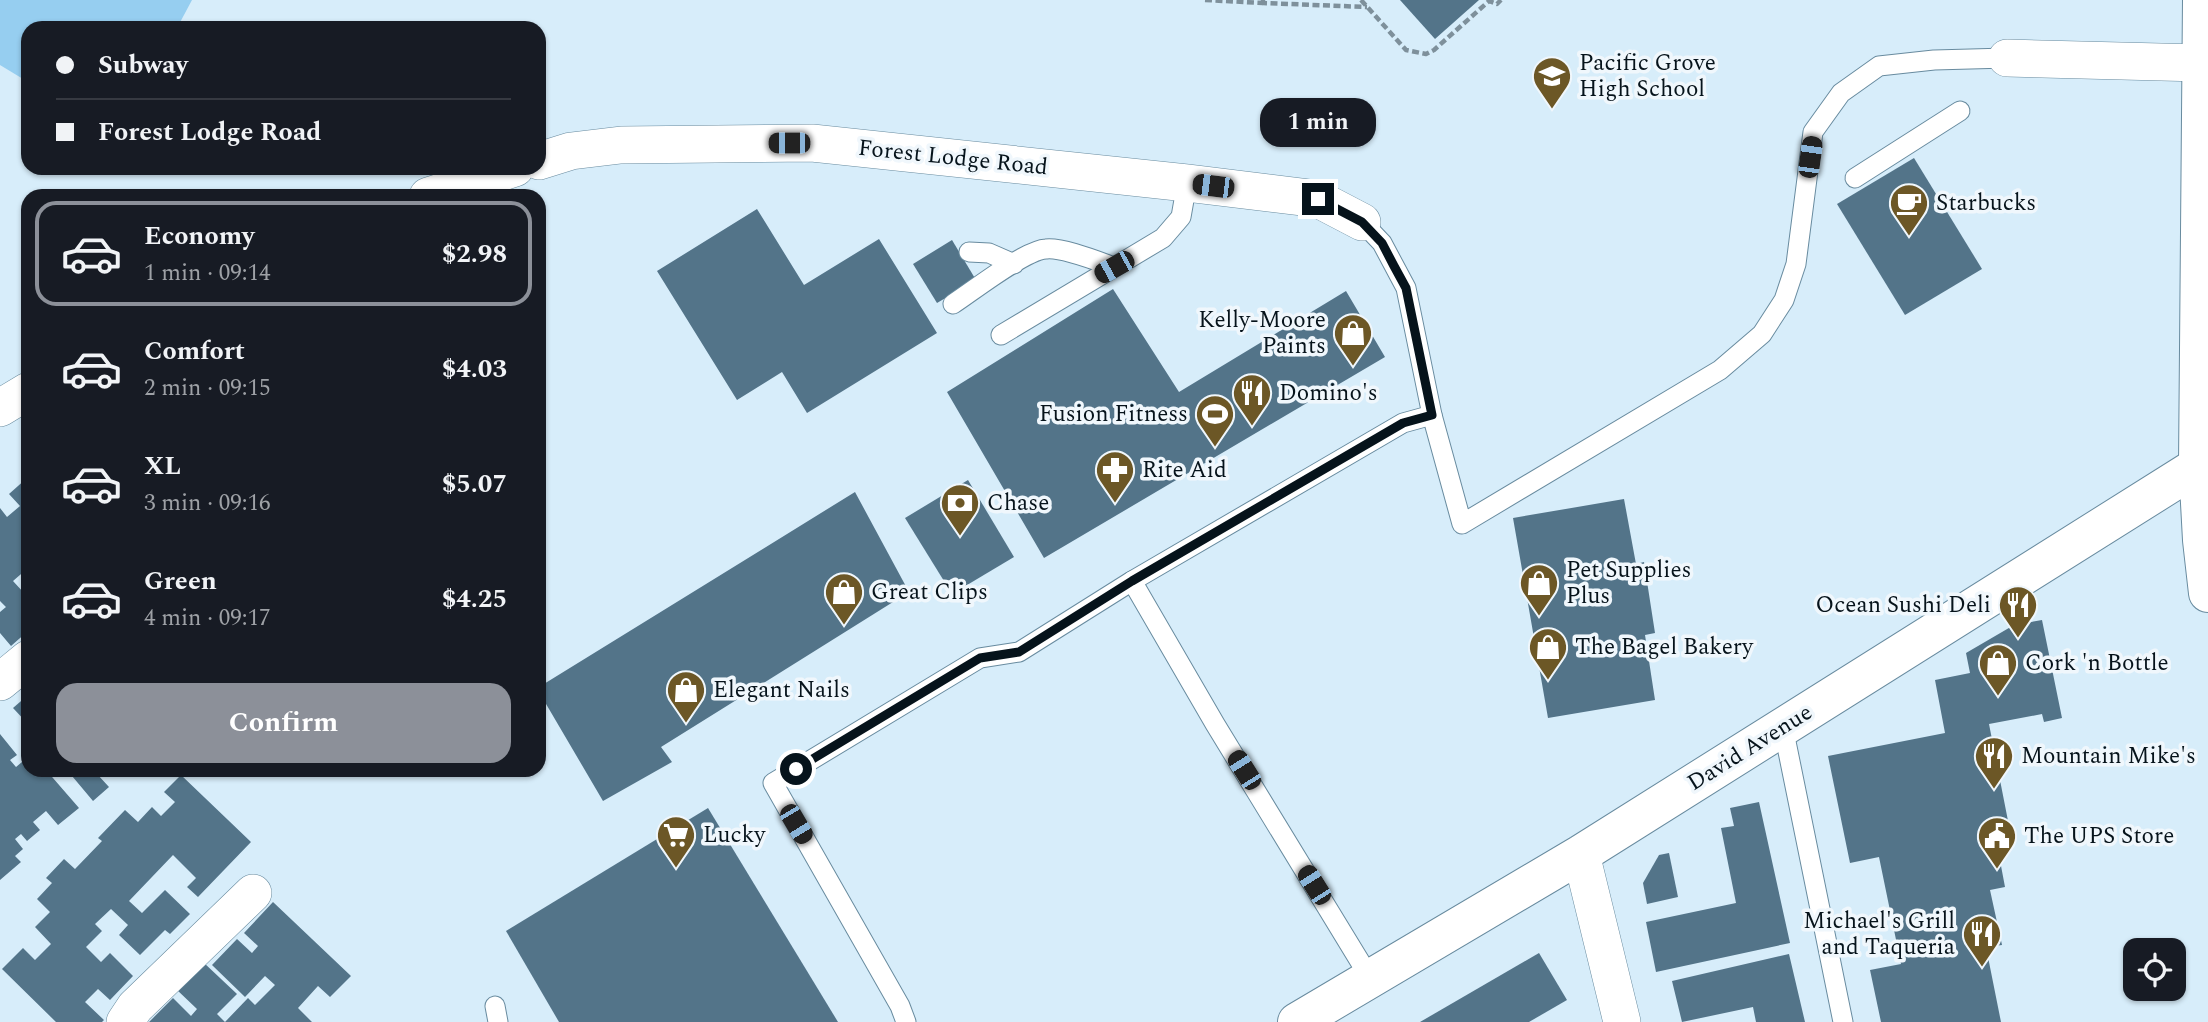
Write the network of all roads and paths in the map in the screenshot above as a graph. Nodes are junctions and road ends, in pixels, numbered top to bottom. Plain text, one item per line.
1 (1205, 0) edge
2 (1361, 0) edge
3 (1501, 0) edge
4 (2202, 0) edge
5 (1263, 2) edge
6 (1367, 7) junction
7 (2007, 58) joint
8 (2201, 63) junction
9 (1960, 111) dead end
10 (546, 159) edge
11 (493, 175) edge
12 (1855, 178) dead end
13 (1187, 183) junction
14 (450, 189) edge
15 (1362, 222) joint
16 (969, 253) dead end
17 (1014, 264) junction
18 (1114, 267) junction
19 (953, 304) dead end
20 (1001, 335) dead end
21 (21, 395) edge
22 (0, 408) edge
23 (1432, 415) junction
24 (2198, 466) junction
25 (1132, 581) junction
26 (2208, 593) edge
27 (21, 665) edge
28 (0, 682) edge
29 (1783, 727) junction
30 (1581, 854) junction
31 (253, 893) dead end
32 (1370, 978) junction
33 (903, 1014) edge
34 (125, 1022) edge
35 (1297, 1022) edge
36 (1622, 1022) edge
37 (1843, 1022) edge

1 - 5 path
2 - 6 path
3 - 6 path
4 - 8 street
5 - 6 path
7 - 8 street
7 - 23 lane
8 - 24 street
9 - 12 lane
10 - 13 street, Forest Lodge Road
11 - 14 street
13 - 15 street, Forest Lodge Road
13 - 18 lane
15 - 23 lane
16 - 17 lane
17 - 18 lane
17 - 19 lane
18 - 20 lane
21 - 22 street
23 - 25 lane
24 - 26 street
24 - 29 street, David Avenue
25 - 32 lane
25 - 33 lane
27 - 28 street
29 - 30 street, David Avenue
29 - 37 lane
30 - 32 street, David Avenue
30 - 36 street
31 - 34 street
32 - 35 street, David Avenue

